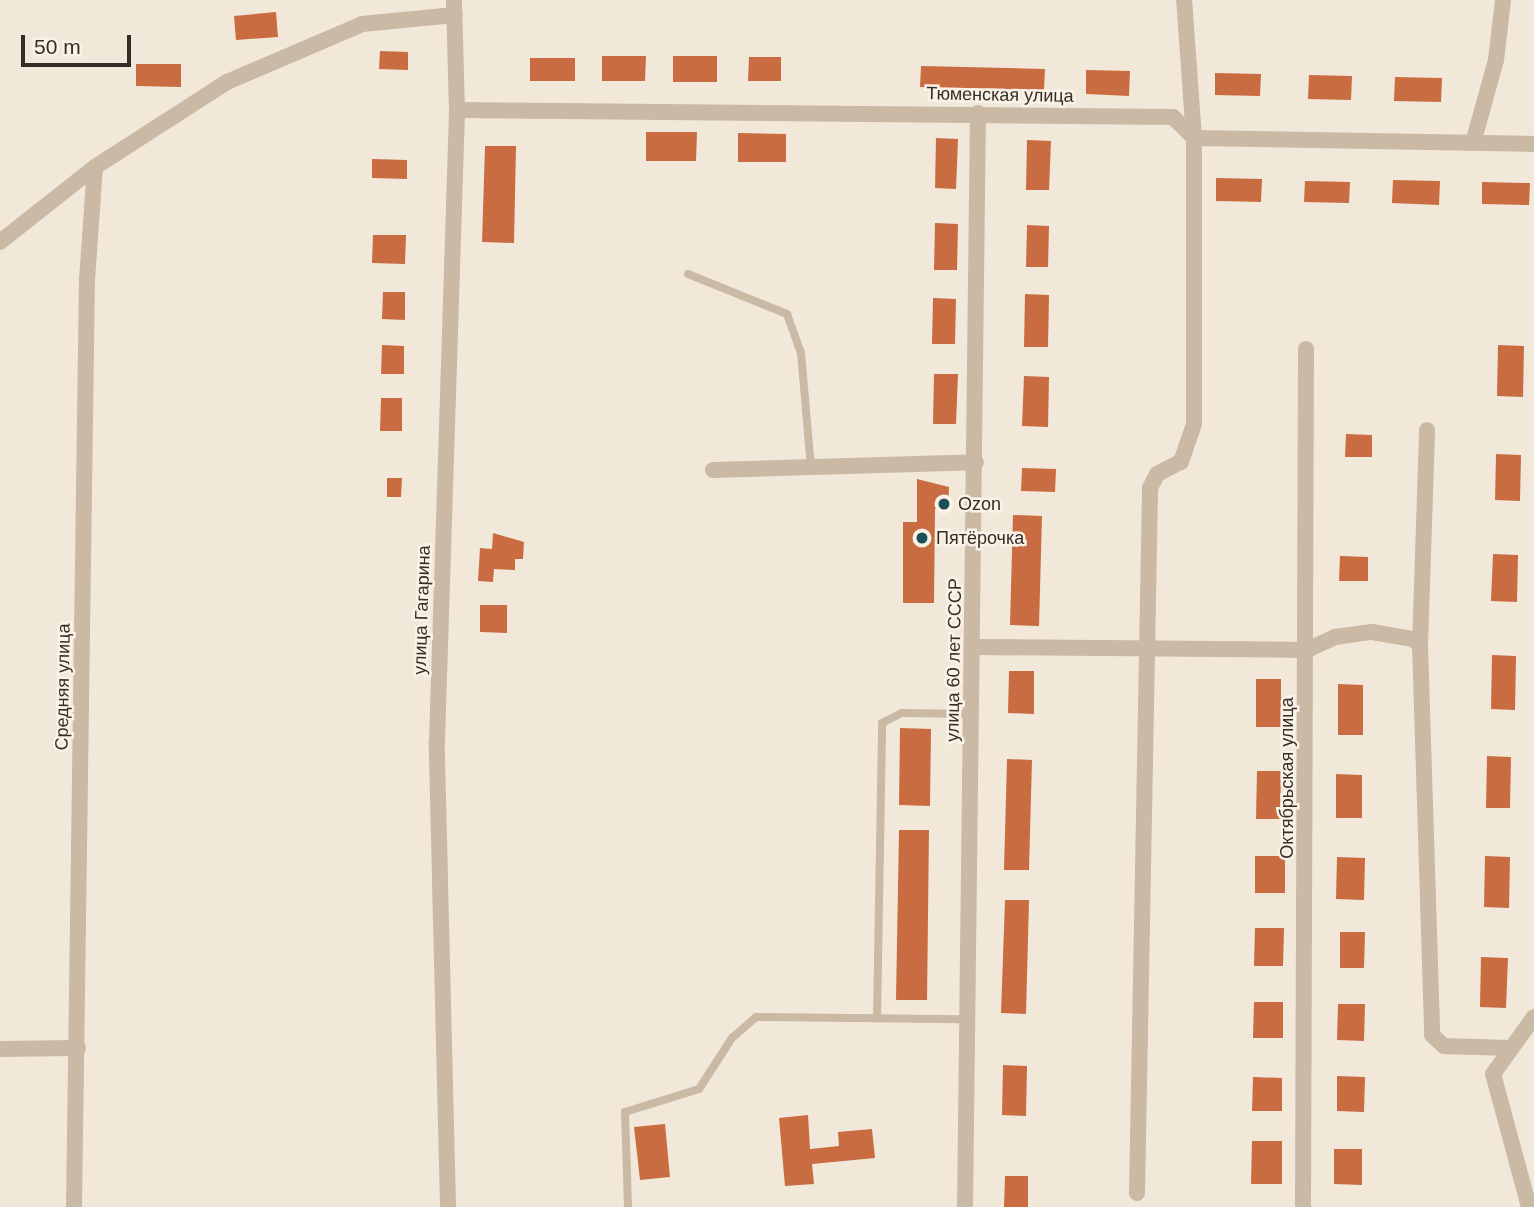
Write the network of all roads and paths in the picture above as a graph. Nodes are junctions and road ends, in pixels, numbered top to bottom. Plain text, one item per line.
1 (1184, 0) edge
2 (1503, 0) edge
3 (454, 7) edge
4 (457, 110) junction
5 (978, 113) junction
6 (1194, 138) junction
7 (1473, 143) junction
8 (1534, 144) edge
9 (95, 167) junction
10 (0, 242) edge
11 (688, 274) dead end
12 (1306, 349) dead end
13 (1427, 430) dead end
14 (976, 462) junction
15 (811, 467) junction
16 (713, 470) dead end
17 (1420, 645) junction
18 (975, 647) junction
19 (1144, 649) junction
20 (1307, 650) junction
21 (973, 714) junction
22 (1534, 1017) edge
23 (877, 1018) junction
24 (963, 1019) junction
25 (1530, 1034) edge
26 (78, 1048) junction
27 (1510, 1048) junction
28 (0, 1049) edge
29 (1137, 1193) dead end
30 (74, 1207) edge
31 (449, 1207) edge
32 (628, 1207) edge
33 (965, 1207) edge
34 (1303, 1207) edge
35 (1529, 1207) edge

1 - 6 street
2 - 7 street
3 - 4 street, улица Гагарина
3 - 9 street
4 - 5 street, Тюменская улица
4 - 31 street, улица Гагарина
5 - 6 street, Тюменская улица
5 - 14 street, улица 60 лет СССР
6 - 7 street
6 - 19 street
7 - 8 street
9 - 10 street
9 - 26 street, Средняя улица
11 - 15 lane
12 - 20 street, Октябрьская улица
13 - 17 street
14 - 15 street
14 - 18 street, улица 60 лет СССР
15 - 16 street
17 - 20 street
17 - 27 street
18 - 19 street
18 - 21 street, улица 60 лет СССР
19 - 20 street
19 - 29 street
20 - 34 street, Октябрьская улица
21 - 23 lane
21 - 24 street, улица 60 лет СССР
22 - 25 street
23 - 24 lane
23 - 32 lane
24 - 33 street, улица 60 лет СССР
25 - 27 street
26 - 28 street
26 - 30 street, Средняя улица
27 - 35 street

